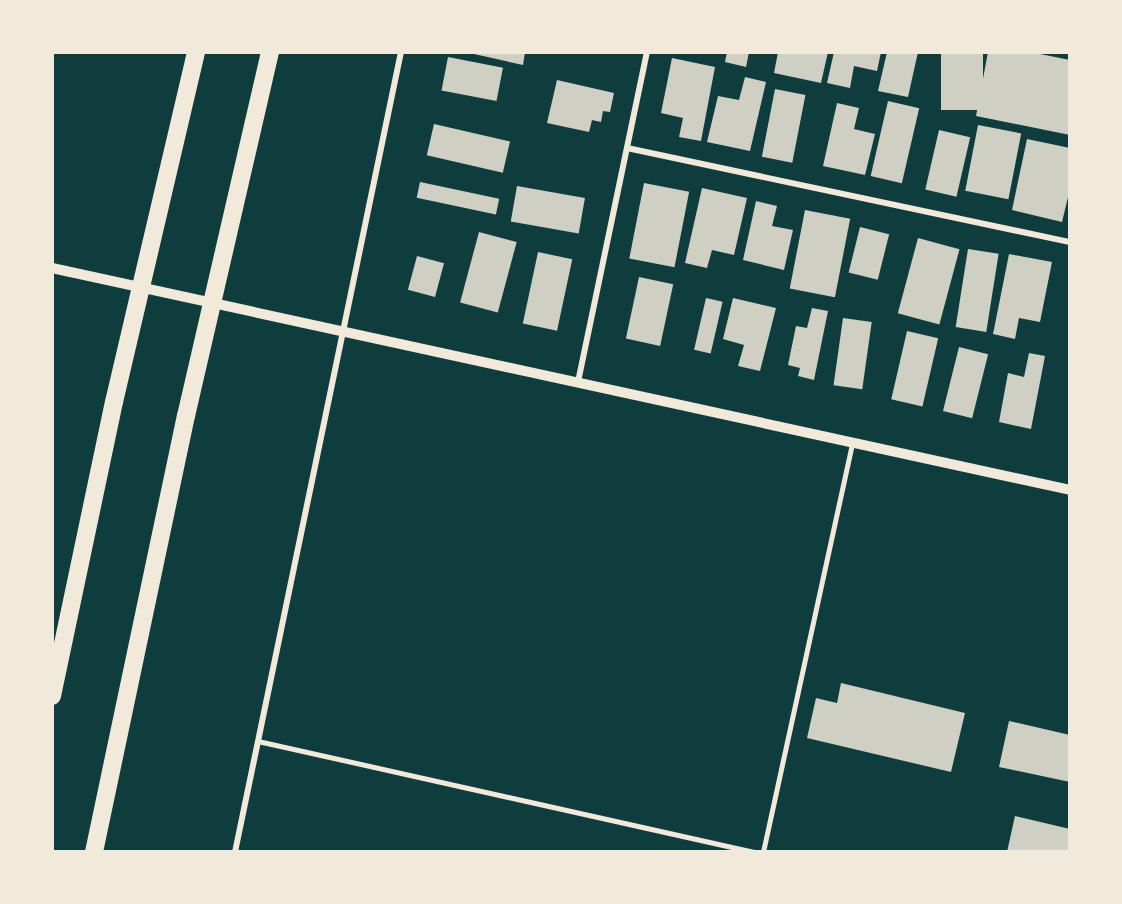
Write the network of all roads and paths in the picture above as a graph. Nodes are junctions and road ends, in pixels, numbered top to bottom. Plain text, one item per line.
1 (196, 52) edge
2 (270, 52) edge
3 (401, 52) edge
4 (647, 52) edge
5 (627, 148) junction
6 (1070, 242) edge
7 (52, 268) edge
8 (344, 332) junction
9 (579, 382) junction
10 (853, 442) junction
11 (1070, 490) edge
12 (52, 696) edge
13 (258, 741) junction
14 (94, 852) edge
15 (235, 852) edge
16 (754, 852) edge
17 (763, 852) edge

1 - 12 highway
2 - 14 highway
3 - 8 street
4 - 5 street
5 - 6 street
5 - 9 street
7 - 8 street
8 - 9 street
8 - 13 street
9 - 10 street
10 - 11 street
10 - 17 lane
13 - 15 street
13 - 16 lane

